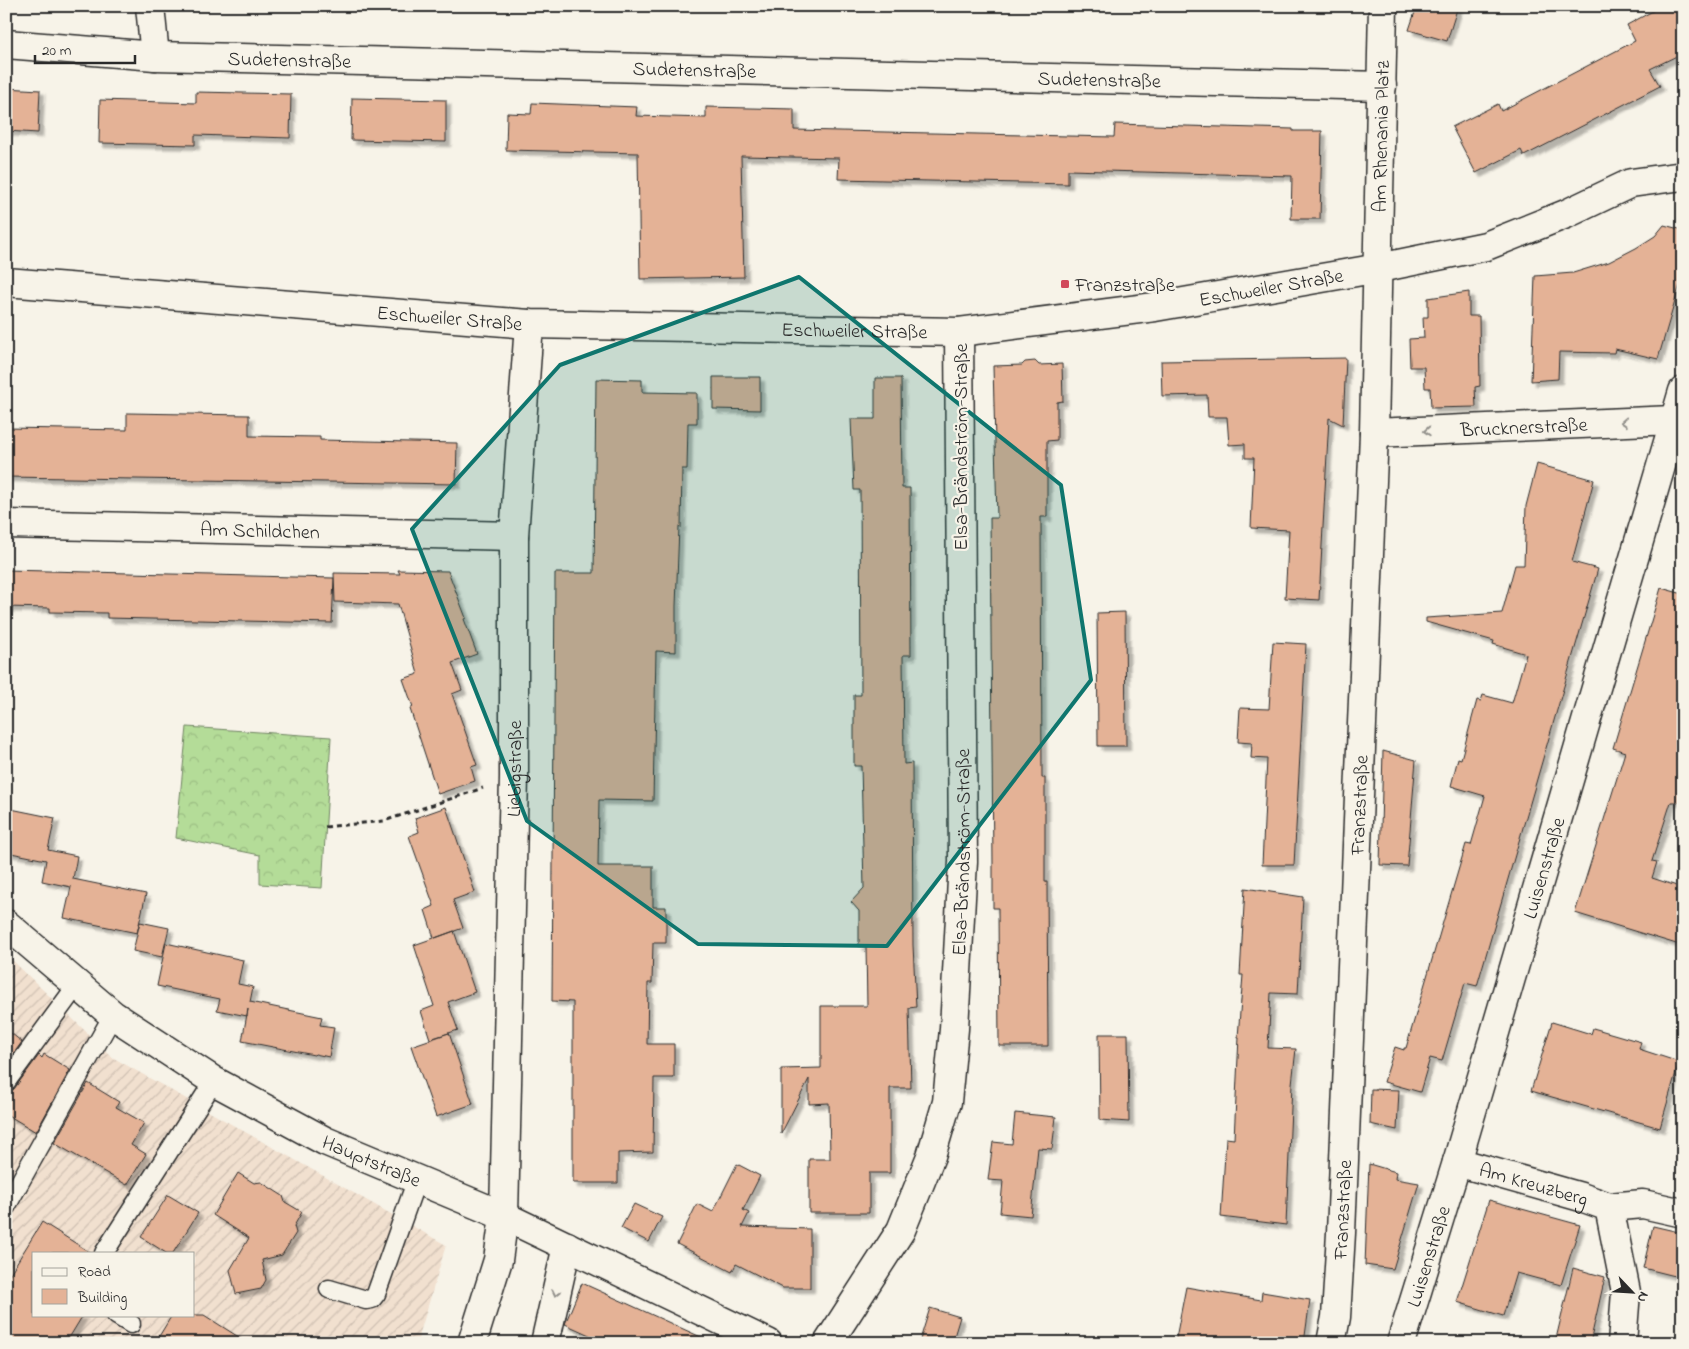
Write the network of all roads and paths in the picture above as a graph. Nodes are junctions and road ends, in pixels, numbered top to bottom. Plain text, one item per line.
1 (150, 6) edge
2 (1383, 6) edge
3 (6, 44) edge
4 (155, 56) junction
5 (1382, 86) junction
6 (1683, 176) edge
7 (1379, 268) junction
8 (6, 282) edge
9 (530, 324) junction
10 (959, 332) junction
11 (1683, 391) edge
12 (1673, 420) junction
13 (1374, 433) junction
14 (6, 524) edge
15 (514, 536) junction
16 (514, 777) junction
17 (325, 827) dead end
18 (6, 924) edge
19 (77, 985) junction
20 (113, 1016) junction
21 (214, 1081) junction
22 (6, 1082) edge
23 (1457, 1162) junction
24 (417, 1179) junction
25 (1609, 1207) junction
26 (6, 1208) edge
27 (1683, 1213) edge
28 (504, 1216) junction
29 (567, 1246) junction
30 (105, 1252) edge
31 (329, 1289) dead end
32 (472, 1343) edge
33 (545, 1343) edge
34 (768, 1343) edge
35 (828, 1343) edge
36 (1331, 1343) edge
37 (1401, 1343) edge
38 (1622, 1343) edge

1 - 4 street
2 - 5 street, Am Rhenania Platz
3 - 4 street, Sudetenstraße
4 - 5 street, Sudetenstraße
5 - 7 street, Am Rhenania Platz
6 - 7 street, Eschweiler Straße
7 - 10 street, Eschweiler Straße
7 - 13 street, Franzstraße
8 - 9 street, Eschweiler Straße
9 - 10 street, Eschweiler Straße
9 - 15 street, Liebigstraße
10 - 35 street, Elsa-Brändström-Straße
11 - 12 street, Luisenstraße
12 -> 13 street, Brucknerstraße
12 - 23 street, Luisenstraße
13 - 36 street, Franzstraße
14 - 15 street, Am Schildchen
15 - 16 street, Liebigstraße
16 - 17 path
16 - 28 street, Liebigstraße
18 - 19 street, Hauptstraße
19 - 20 street, Hauptstraße
19 - 22 lane
20 - 21 street, Hauptstraße
20 - 26 lane
21 - 24 street, Hauptstraße
21 - 30 lane
23 - 25 street, Am Kreuzberg
23 - 37 street, Luisenstraße
24 - 28 street, Hauptstraße
24 - 31 lane
25 - 27 street, Am Kreuzberg
25 - 38 street, Am Kreuzberg
28 - 29 street, Hauptstraße
28 - 32 street, Liebigstraße
29 -> 33 street
29 - 34 street, Hauptstraße

